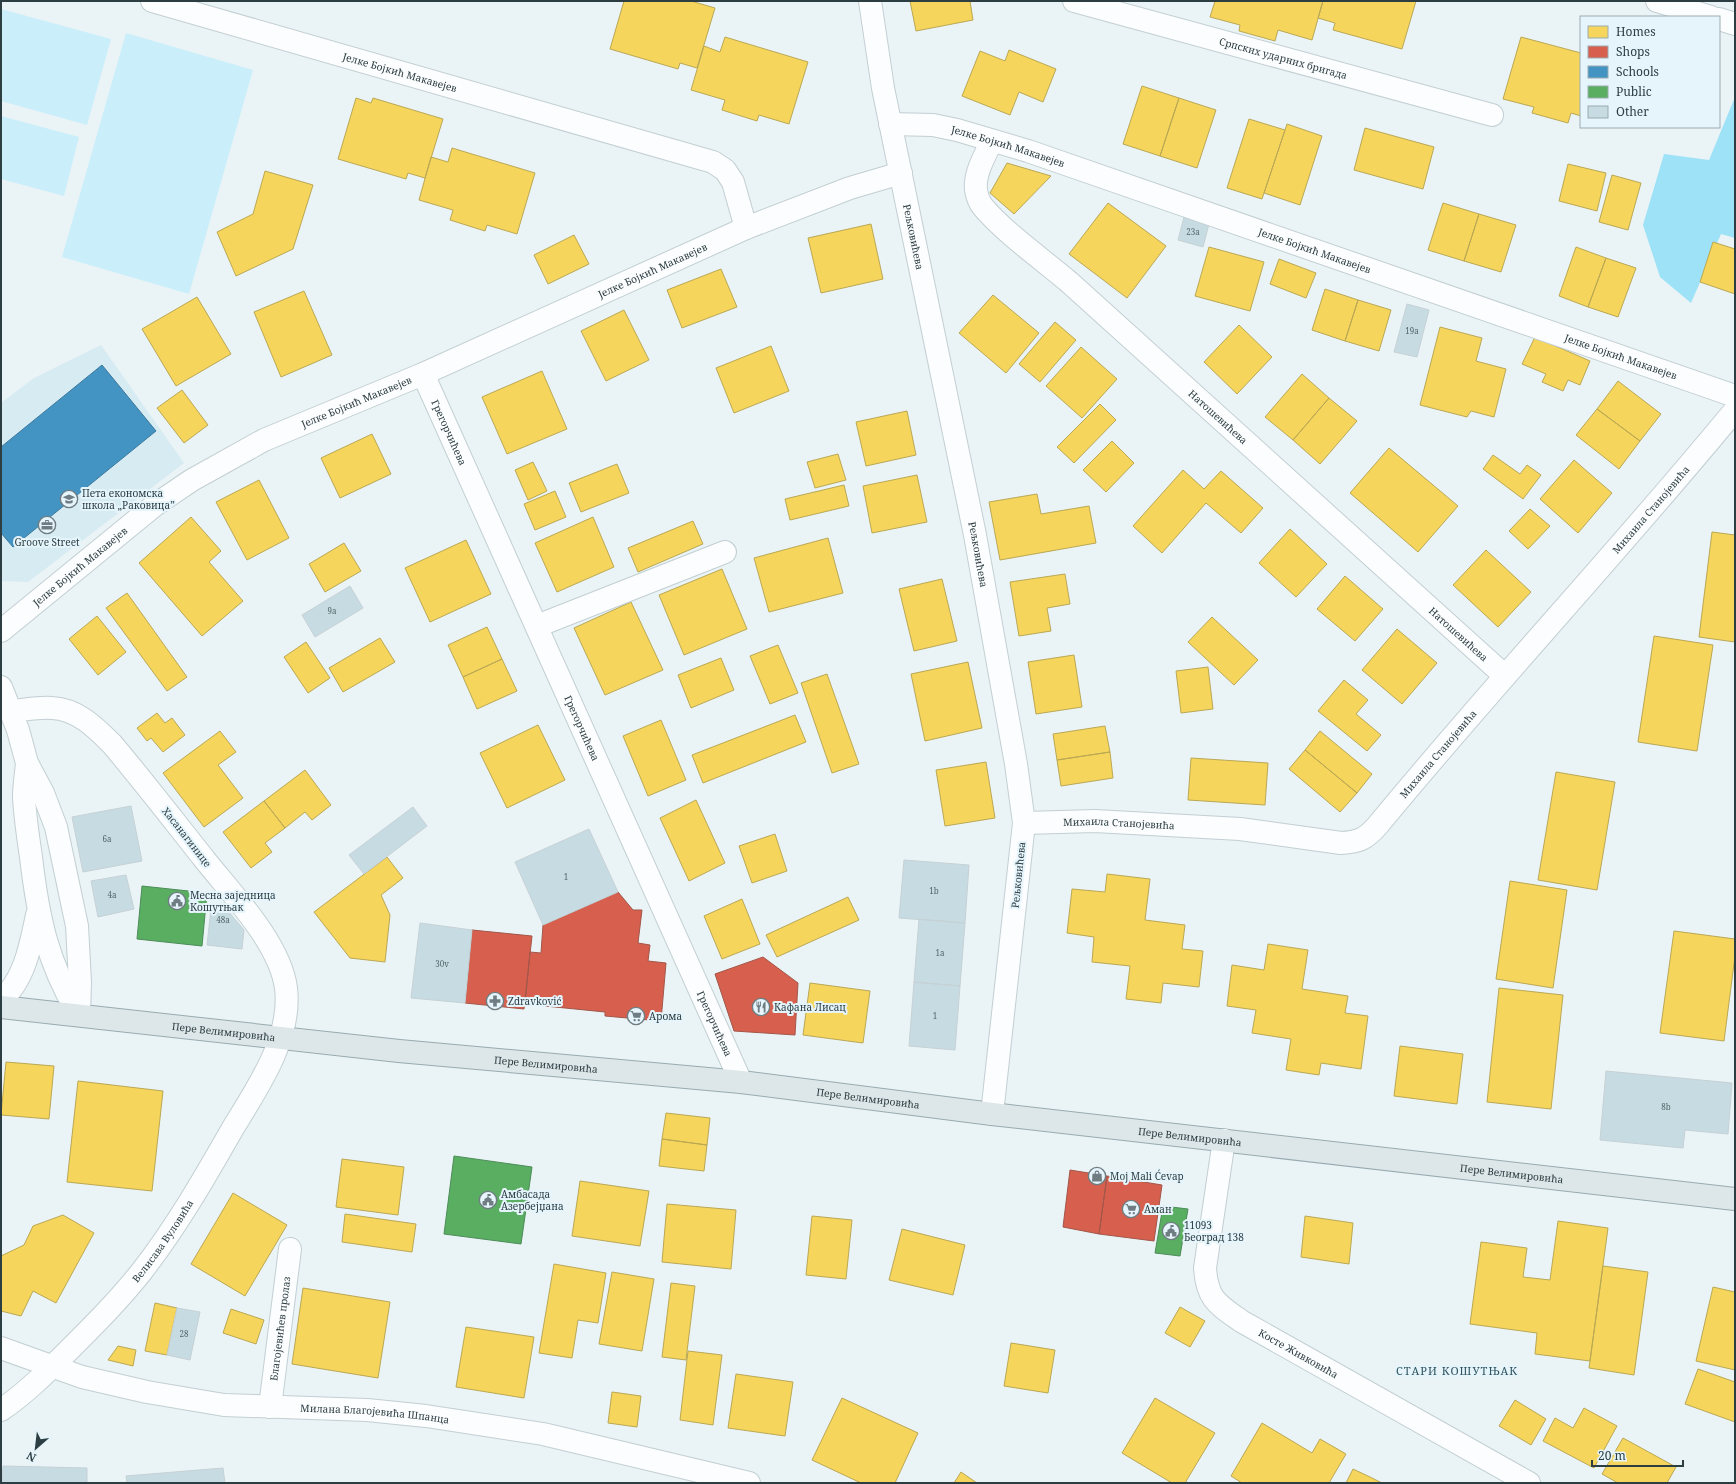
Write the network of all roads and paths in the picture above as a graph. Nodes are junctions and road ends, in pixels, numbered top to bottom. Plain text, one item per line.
1 (152, 1) edge
2 (870, 1) edge
3 (1074, 1) edge
4 (1657, 1) edge
5 (1708, 16) edge
6 (1720, 19) edge
7 (1735, 24) edge
8 (1492, 115) dead end
9 (890, 124) junction
10 (992, 141) junction
11 (901, 173) junction
12 (746, 228) junction
13 (424, 374) junction
14 (1735, 396) edge
15 (1735, 410) edge
16 (725, 552) dead end
17 (537, 626) junction
18 (1, 631) edge
19 (1505, 676) junction
20 (1, 687) edge
21 (11, 711) junction
22 (27, 763) junction
23 (1024, 823) junction
24 (38, 911) junction
25 (1, 1000) edge
26 (1, 1007) edge
27 (79, 1015) junction
28 (281, 1038) junction
29 (742, 1082) junction
30 (992, 1114) junction
31 (1224, 1140) junction
32 (1735, 1199) edge
33 (290, 1249) dead end
34 (1, 1348) edge
35 (51, 1367) junction
36 (270, 1407) junction
37 (1, 1410) edge
38 (749, 1483) edge
39 (1529, 1483) edge

1 - 12 street, Јелке Бојкић Макавејев
2 - 9 street, Рељковићева
3 - 8 street, Српских ударних бригада
4 - 5 street
6 - 7 street
9 - 10 street, Јелке Бојкић Макавејев
9 - 11 street, Рељковићева
10 - 14 street, Јелке Бојкић Макавејев
10 - 19 street, Натошевићева
11 - 12 street, Јелке Бојкић Макавејев
11 - 23 street, Рељковићева
12 - 13 street, Јелке Бојкић Макавејев
13 - 17 street, Грегорчићева
13 - 18 street, Јелке Бојкић Макавејев
15 - 19 street, Михаила Станојевића
16 - 17 street
17 - 29 street, Грегорчићева
19 - 23 street, Михаила Станојевића
20 - 21 street
21 - 22 street
21 - 28 street, Хасанагинице
22 - 24 street
22 - 27 street
23 - 30 street, Рељковићева
24 - 25 street
24 - 27 street
26 - 27 main road, Пере Велимировића
27 - 28 main road, Пере Велимировића
28 - 29 main road, Пере Велимировића
28 - 35 street, Велисава Вуловића
29 - 30 main road, Пере Велимировића
30 - 31 main road, Пере Велимировића
31 - 32 main road, Пере Велимировића
31 - 39 street, Косте Живковића
33 - 36 street, Благојевићев пролаз
34 - 35 street, Милана Благојевића Шпанца
35 - 36 street, Милана Благојевића Шпанца
35 - 37 street, Велисава Вуловића
36 - 38 street, Милана Благојевића Шпанца

